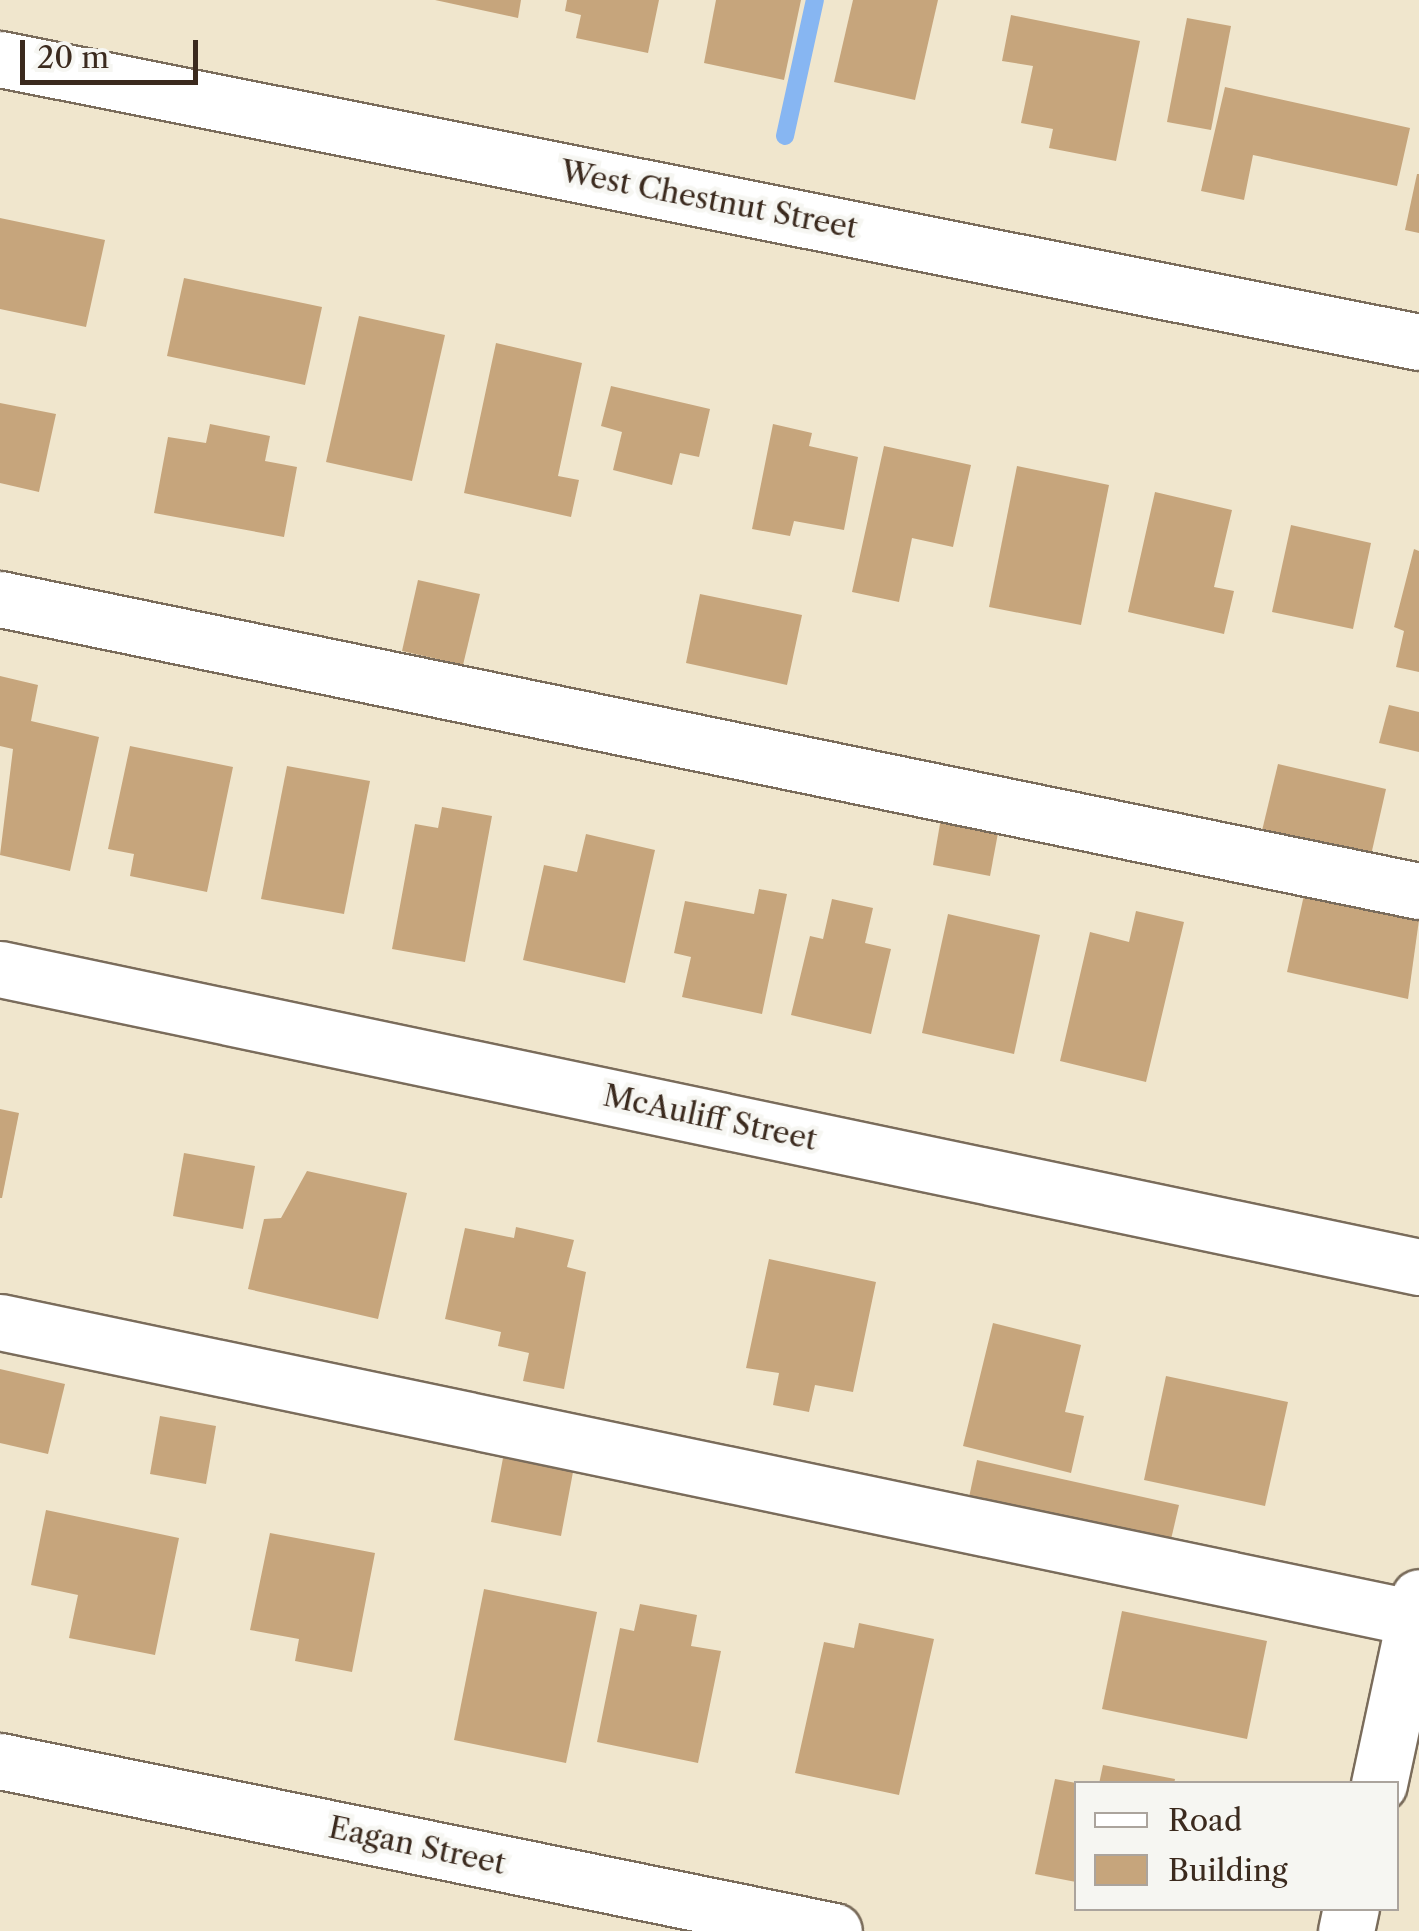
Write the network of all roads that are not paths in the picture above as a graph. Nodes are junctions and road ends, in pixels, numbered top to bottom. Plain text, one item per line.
1 (0, 59) edge
2 (1419, 342) edge
3 (0, 599) edge
4 (1419, 892) edge
5 (0, 969) edge
6 (1419, 1267) edge
7 (0, 1322) edge
8 (1417, 1607) edge
9 (1409, 1693) edge
10 (0, 1761) edge
11 (1379, 1781) edge
12 (834, 1931) edge

1 - 2 street, West Chestnut Street
3 - 4 street
5 - 6 street, McAuliff Street
7 - 8 street
8 - 9 street
9 - 11 street
10 - 12 street, Eagan Street

